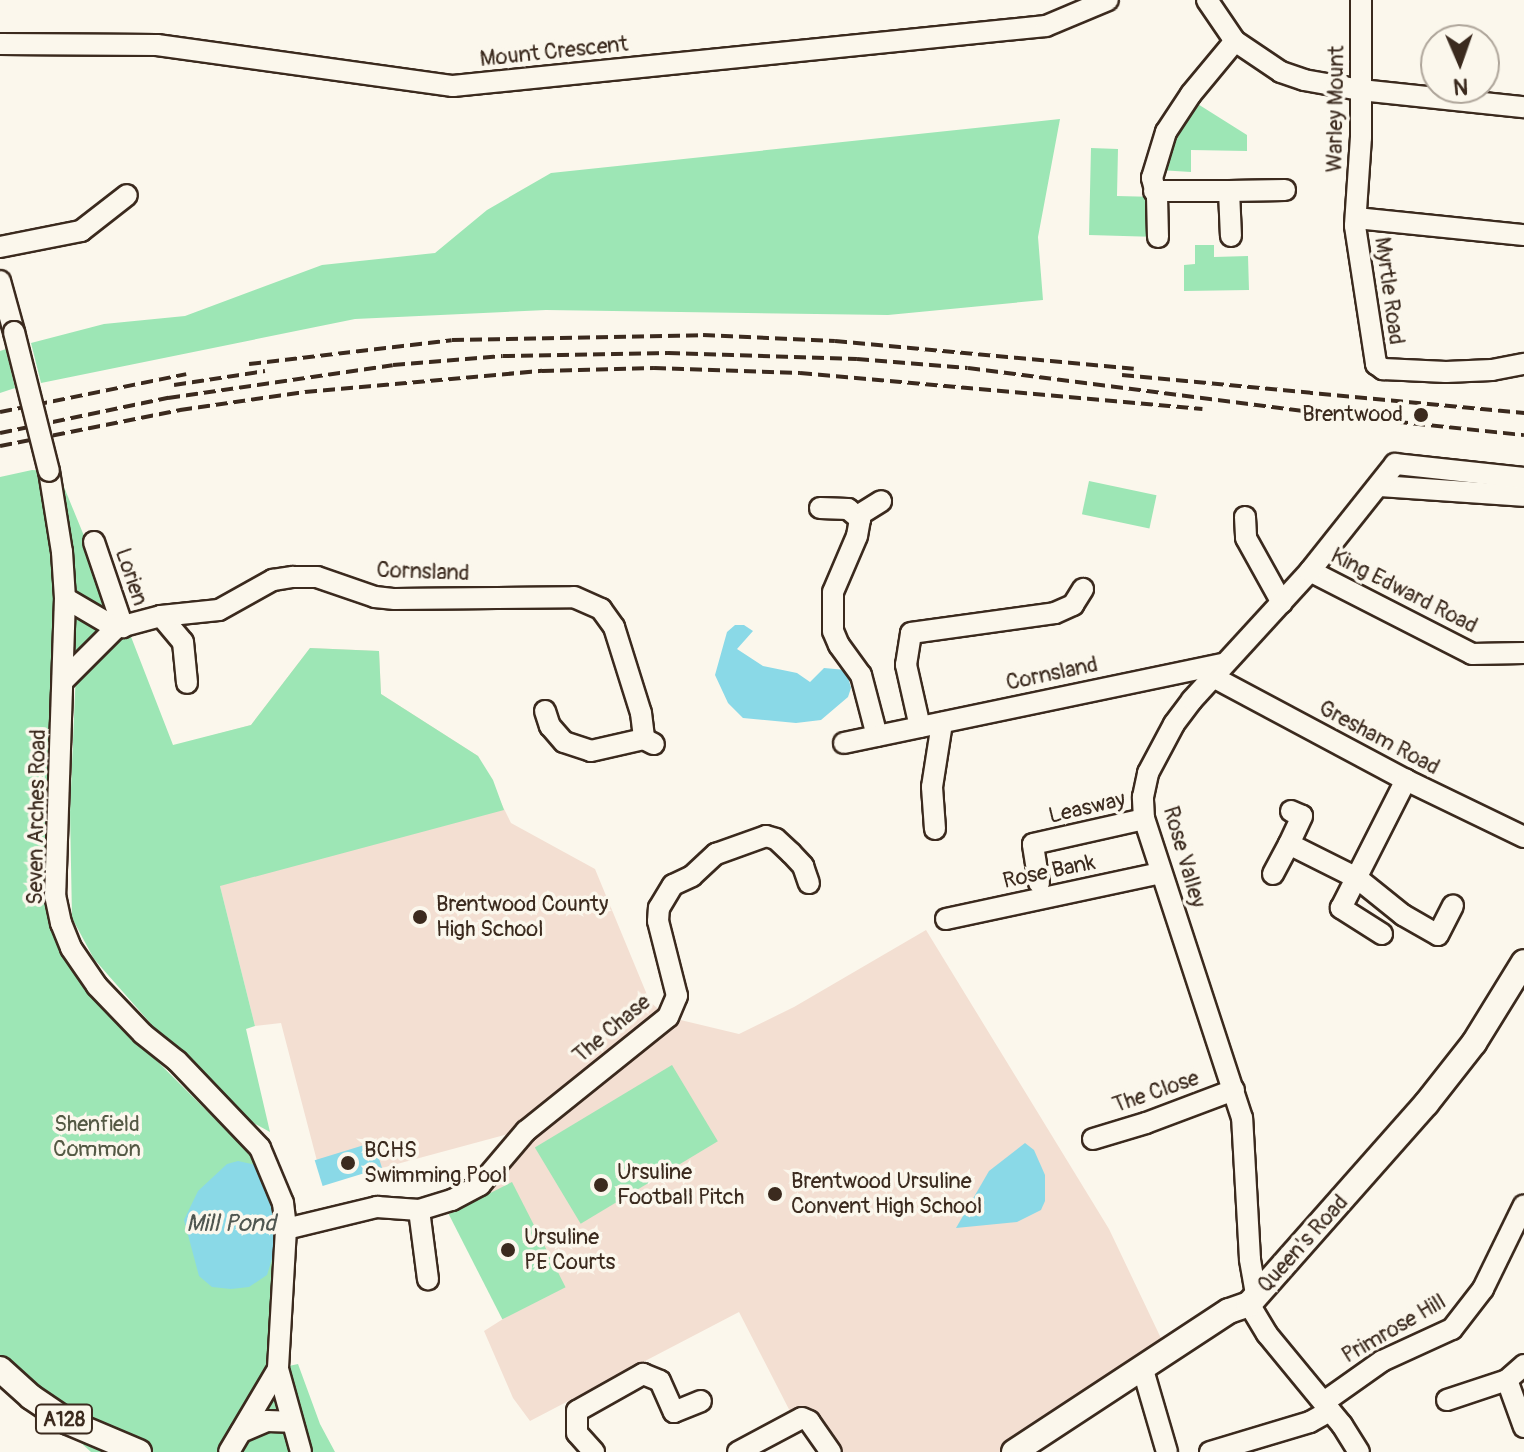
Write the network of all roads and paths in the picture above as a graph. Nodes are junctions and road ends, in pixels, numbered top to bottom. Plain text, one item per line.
1 (1108, 0) edge
2 (1207, 0) edge
3 (1361, 0) edge
4 (1235, 41) junction
5 (0, 44) edge
6 (1361, 90) junction
7 (1524, 107) edge
8 (1285, 190) dead end
9 (1154, 191) junction
10 (1229, 191) junction
11 (127, 195) dead end
12 (1356, 218) junction
13 (1524, 235) edge
14 (1231, 236) dead end
15 (1158, 237) dead end
16 (0, 247) edge
17 (0, 281) edge
18 (1524, 364) edge
19 (1524, 478) edge
20 (1379, 486) junction
21 (1524, 496) edge
22 (881, 501) dead end
23 (820, 508) dead end
24 (859, 515) junction
25 (1245, 517) dead end
26 (94, 542) dead end
27 (1310, 571) junction
28 (1083, 589) dead end
29 (65, 598) junction
30 (1282, 603) junction
31 (161, 616) junction
32 (119, 628) junction
33 (1524, 653) edge
34 (1218, 671) junction
35 (63, 681) junction
36 (187, 683) dead end
37 (545, 711) dead end
38 (942, 723) junction
39 (920, 727) junction
40 (877, 736) junction
41 (844, 743) dead end
42 (1406, 780) junction
43 (1291, 811) dead end
44 (1144, 819) junction
45 (935, 829) dead end
46 (1524, 837) edge
47 (1289, 844) junction
48 (1161, 873) junction
49 (1273, 874) dead end
50 (1357, 878) junction
51 (809, 883) dead end
52 (1039, 883) dead end
53 (1453, 906) dead end
54 (946, 919) dead end
55 (1382, 934) dead end
56 (1524, 962) edge
57 (1234, 1090) junction
58 (1093, 1139) dead end
59 (1524, 1205) edge
60 (419, 1210) junction
61 (286, 1229) junction
62 (428, 1279) dead end
63 (1253, 1299) junction
64 (1524, 1365) edge
65 (0, 1369) edge
66 (278, 1369) junction
67 (1143, 1370) junction
68 (1507, 1380) junction
69 (1447, 1400) dead end
70 (701, 1401) dead end
71 (1327, 1406) junction
72 (291, 1422) junction
73 (1524, 1427) edge
74 (241, 1432) junction
75 (139, 1452) edge
76 (229, 1452) edge
77 (301, 1452) edge
78 (594, 1452) edge
79 (738, 1452) edge
80 (831, 1452) edge
81 (1014, 1452) edge
82 (1167, 1452) edge
83 (1210, 1452) edge
84 (1359, 1452) edge

1 - 5 street, Mount Crescent
2 - 4 street
3 - 6 street, Warley Mount
4 - 6 street
4 - 9 street
6 - 7 street
6 - 12 street, Warley Mount
8 - 10 street
9 - 10 street
9 - 15 street
10 - 14 street
11 - 16 street
12 - 13 street
12 - 18 street, Myrtle Road
17 - 29 street, Seven Arches Road, bridge
19 - 20 street, Rose Valley
20 - 21 street
20 - 27 street, Rose Valley
22 - 24 street
23 - 24 street
24 - 40 street
25 - 30 street
26 - 32 street, Lorien
27 - 30 street, Rose Valley
27 - 33 street, King Edward Road
28 - 39 street
29 - 32 street
29 - 35 street, Seven Arches Road
30 - 34 street, Rose Valley
31 - 32 street, Cornsland
31 - 36 street
31 - 37 street, Cornsland
32 - 35 street, Cornsland
34 - 38 street, Cornsland
34 - 42 street, Gresham Road
34 - 44 street, Rose Valley
35 - 61 street, Seven Arches Road
38 - 39 street, Cornsland
38 - 45 street
39 - 40 street, Cornsland
40 - 41 street, Cornsland
42 - 46 street, Gresham Road
42 - 50 street
43 - 47 street
44 - 48 street, Rose Valley
44 - 52 street, Leasway
47 - 49 street
47 - 50 street
48 - 54 street, Rose Bank
48 - 57 street, Rose Valley
50 - 53 street
50 - 55 street
51 - 60 street, The Chase
56 - 63 main road, Queen's Road
57 - 58 street, The Close
57 - 63 street, Rose Valley
59 - 71 street, Primrose Hill
60 - 61 street, The Chase
60 - 62 street
61 - 66 street, Seven Arches Road
63 - 67 main road, Queen's Road
63 - 71 street
64 - 68 street
65 - 75 main road, A128
66 - 72 street, Seven Arches Road
66 - 74 street, Seven Arches Road
67 - 81 main road, Queen's Road
67 - 82 street
68 - 69 street
68 - 73 street
70 - 78 street
71 - 83 street, Primrose Hill
71 - 84 street
72 - 74 street
72 - 77 street, Seven Arches Road
74 - 76 street, Seven Arches Road
79 - 80 street

